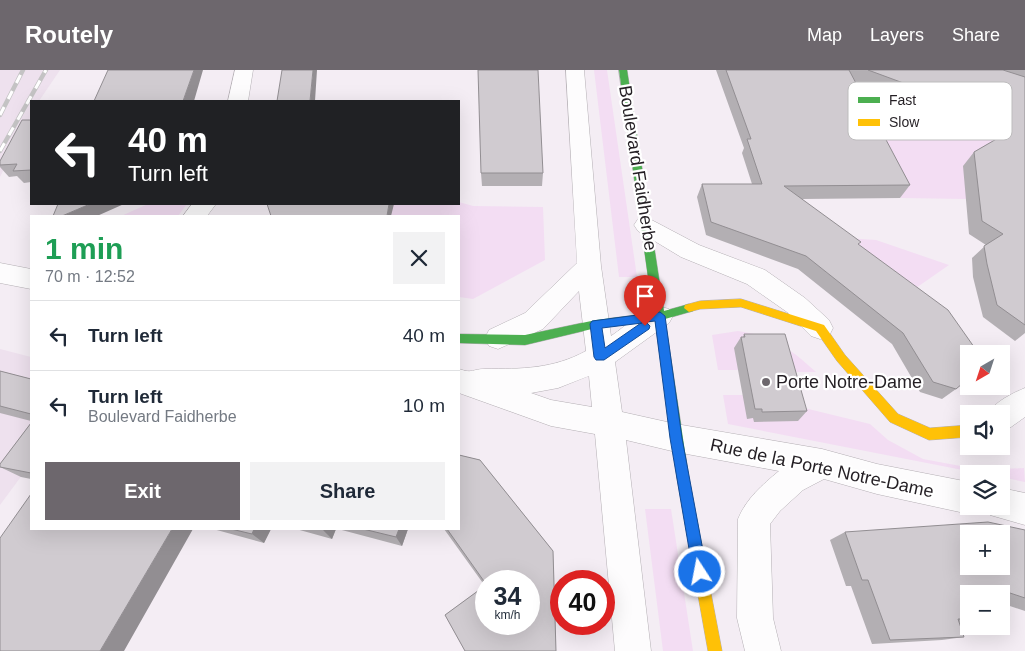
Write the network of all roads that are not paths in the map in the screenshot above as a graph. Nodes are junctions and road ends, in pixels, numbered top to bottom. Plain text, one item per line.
1 (244, 70) edge
2 (575, 70) edge
3 (623, 70) edge
4 (238, 100) edge
5 (204, 205) edge
6 (195, 215) edge
7 (646, 225) junction
8 (589, 266) junction
9 (0, 273) edge
10 (30, 279) edge
11 (660, 316) junction
12 (596, 324) junction
13 (820, 328) junction
14 (498, 338) junction
15 (460, 339) edge
16 (600, 357) junction
17 (460, 381) edge
18 (460, 381) edge
19 (1025, 401) edge
20 (1010, 412) edge
21 (607, 422) junction
22 (960, 432) edge
23 (676, 438) junction
24 (822, 464) junction
25 (960, 496) edge
26 (1010, 506) edge
27 (1025, 509) edge
28 (633, 651) edge
29 (715, 651) edge
30 (763, 651) edge

1 - 4 street
2 - 8 street
3 - 7 street, Boulevard Faidherbe
5 - 6 street
7 - 11 street, Boulevard Faidherbe
7 - 13 street
8 - 12 street
8 - 14 street
9 - 10 street
11 - 12 street
11 - 13 street
11 - 16 street
11 - 23 street, Boulevard Faidherbe
12 - 14 street
12 - 16 street
13 - 22 street
14 - 15 street
16 - 17 street
16 - 21 street
18 - 21 street, Rue de la Porte Notre-Dame
19 - 20 street
21 - 23 street, Rue de la Porte Notre-Dame
21 - 28 street
23 - 24 street, Rue de la Porte Notre-Dame
23 - 29 street, Boulevard Faidherbe
24 - 25 street, Rue de la Porte Notre-Dame
24 - 30 street
26 - 27 street

